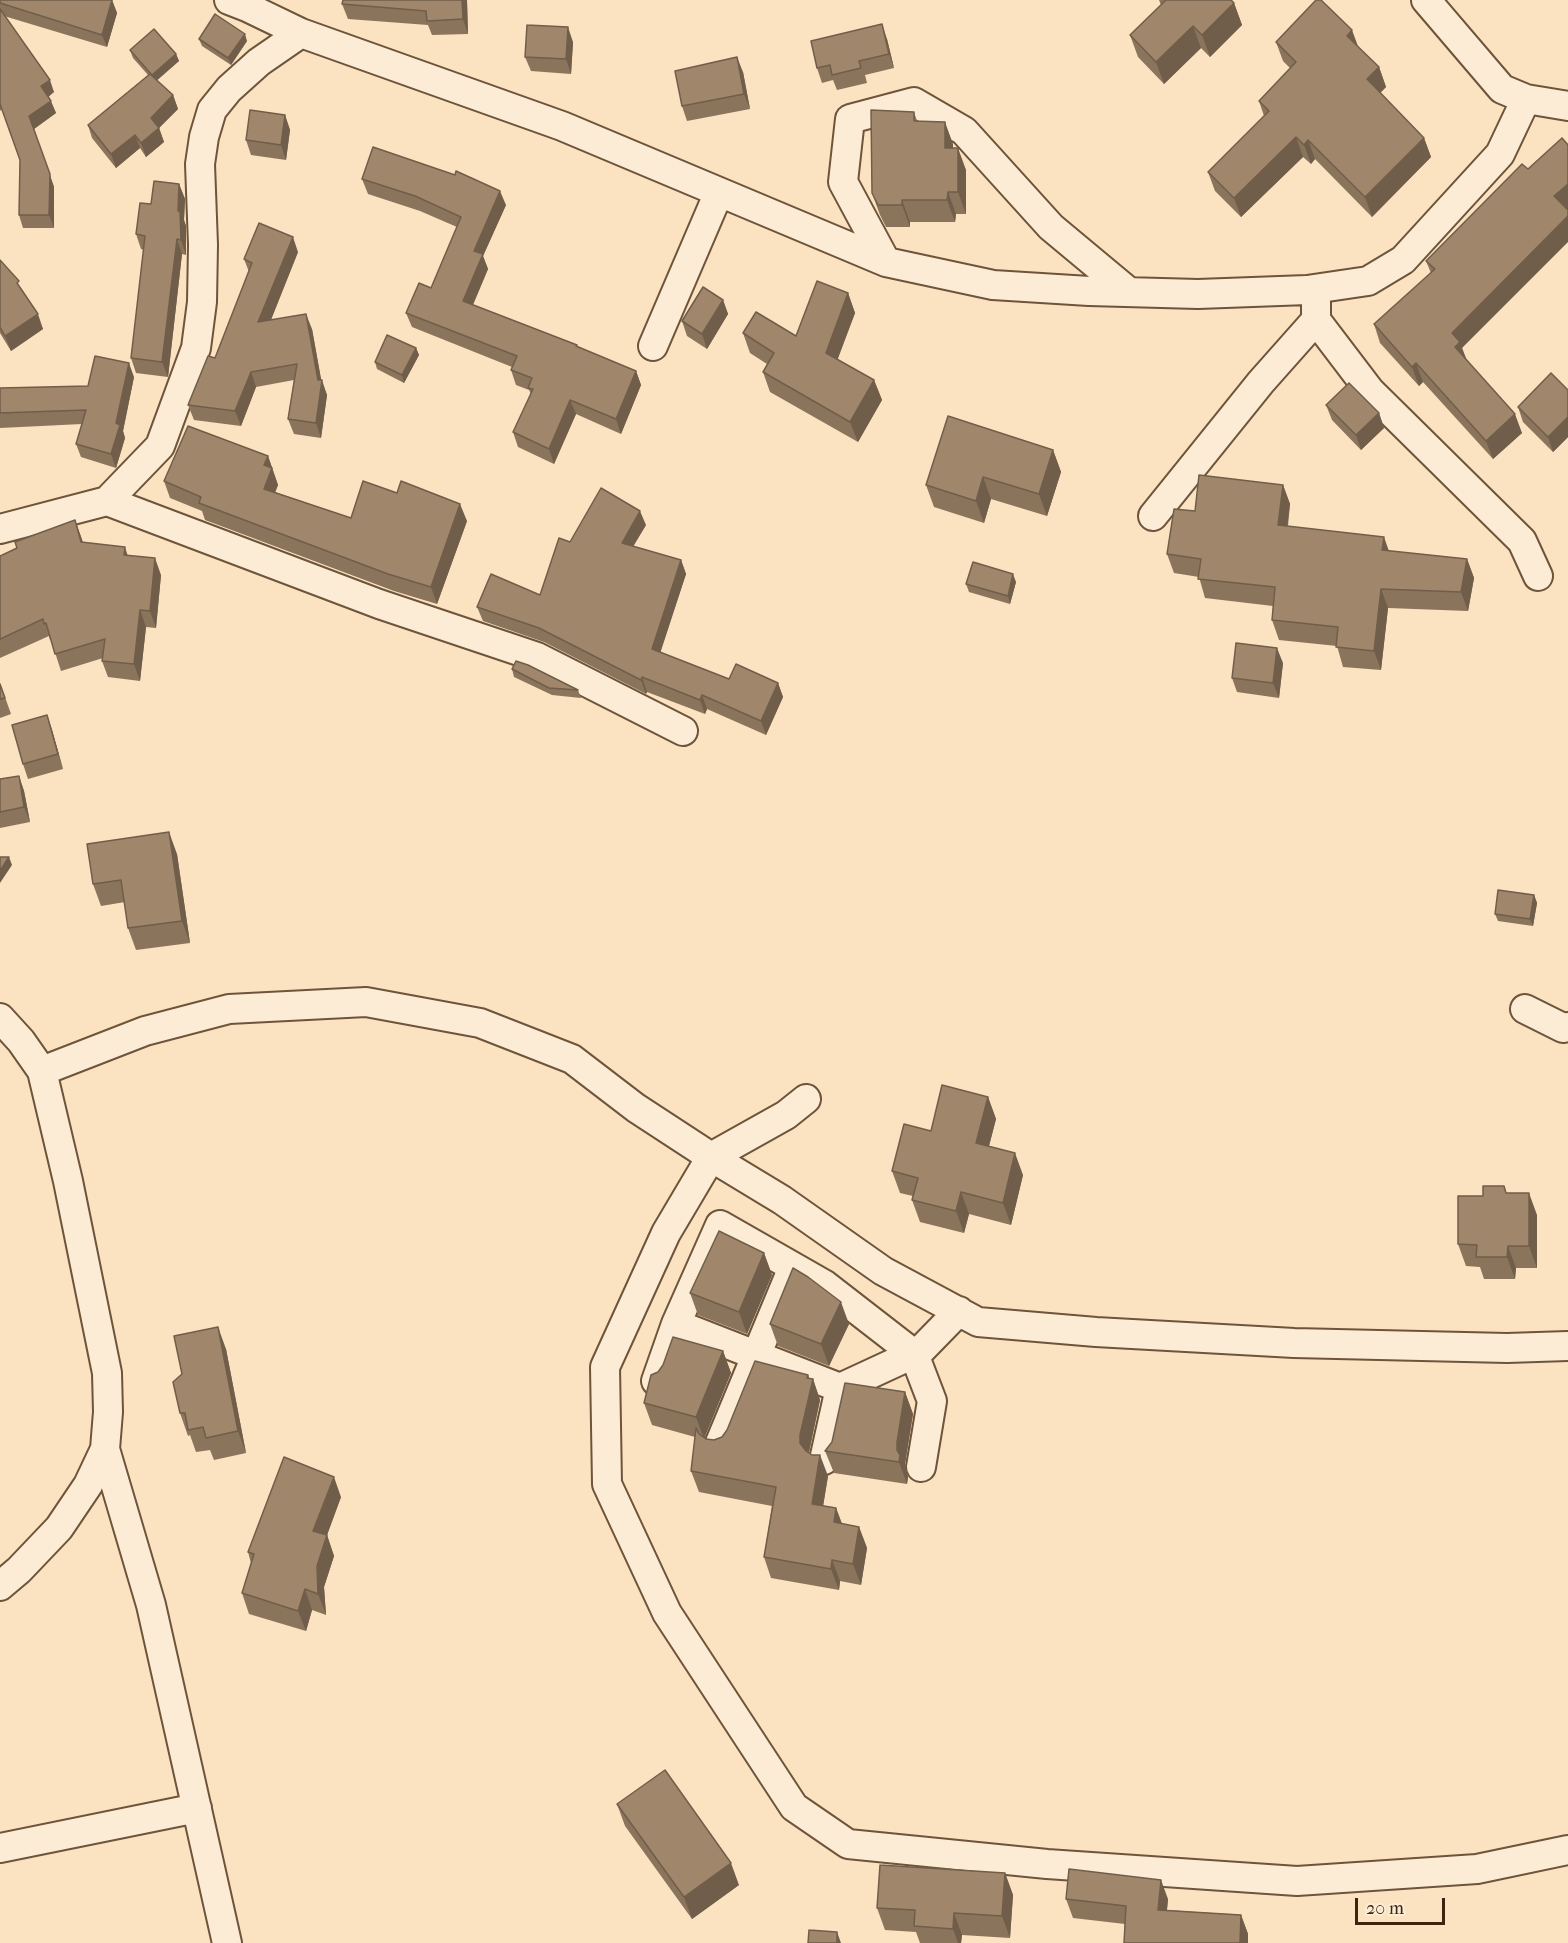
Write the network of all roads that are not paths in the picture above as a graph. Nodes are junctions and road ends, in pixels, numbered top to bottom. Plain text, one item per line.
1 (229, 0) edge
2 (1426, 0) edge
3 (301, 33) junction
4 (1526, 99) junction
5 (1568, 106) edge
6 (719, 192) junction
7 (886, 262) junction
8 (1317, 288) junction
9 (1129, 292) junction
10 (1316, 320) junction
11 (653, 346) dead end
12 (107, 501) junction
13 (1153, 516) dead end
14 (0, 529) edge
15 (1538, 576) dead end
16 (683, 731) dead end
17 (1525, 1010) dead end
18 (0, 1018) edge
19 (1568, 1027) edge
20 (42, 1071) junction
21 (806, 1099) dead end
22 (711, 1157) junction
23 (793, 1267) junction
24 (958, 1311) junction
25 (676, 1324) junction
26 (1568, 1346) edge
27 (914, 1354) junction
28 (756, 1356) junction
29 (656, 1381) edge
30 (840, 1388) junction
31 (719, 1445) edge
32 (105, 1449) junction
33 (824, 1460) edge
34 (921, 1467) dead end
35 (0, 1586) edge
36 (196, 1808) junction
37 (0, 1848) edge
38 (1568, 1850) edge
39 (226, 1943) edge

1 - 3 street
2 - 4 street
3 - 6 street
3 - 12 street
4 - 5 street
4 - 8 street
6 - 7 street
6 - 11 street
7 - 9 street
7 - 9 street
8 - 9 street
8 - 10 street
10 - 13 street
10 - 15 street
12 - 14 street
12 - 16 street
17 - 19 street
18 - 20 street
20 - 22 street
20 - 32 street
21 - 22 street
22 - 24 street
22 - 38 street
23 - 25 street
23 - 27 street
23 - 28 street
24 - 26 street
24 - 27 street
25 - 28 street
25 - 29 street
27 - 30 street
27 - 34 street
28 - 30 street
28 - 31 street
30 - 33 street
32 - 35 street
32 - 36 street
36 - 37 street
36 - 39 street

